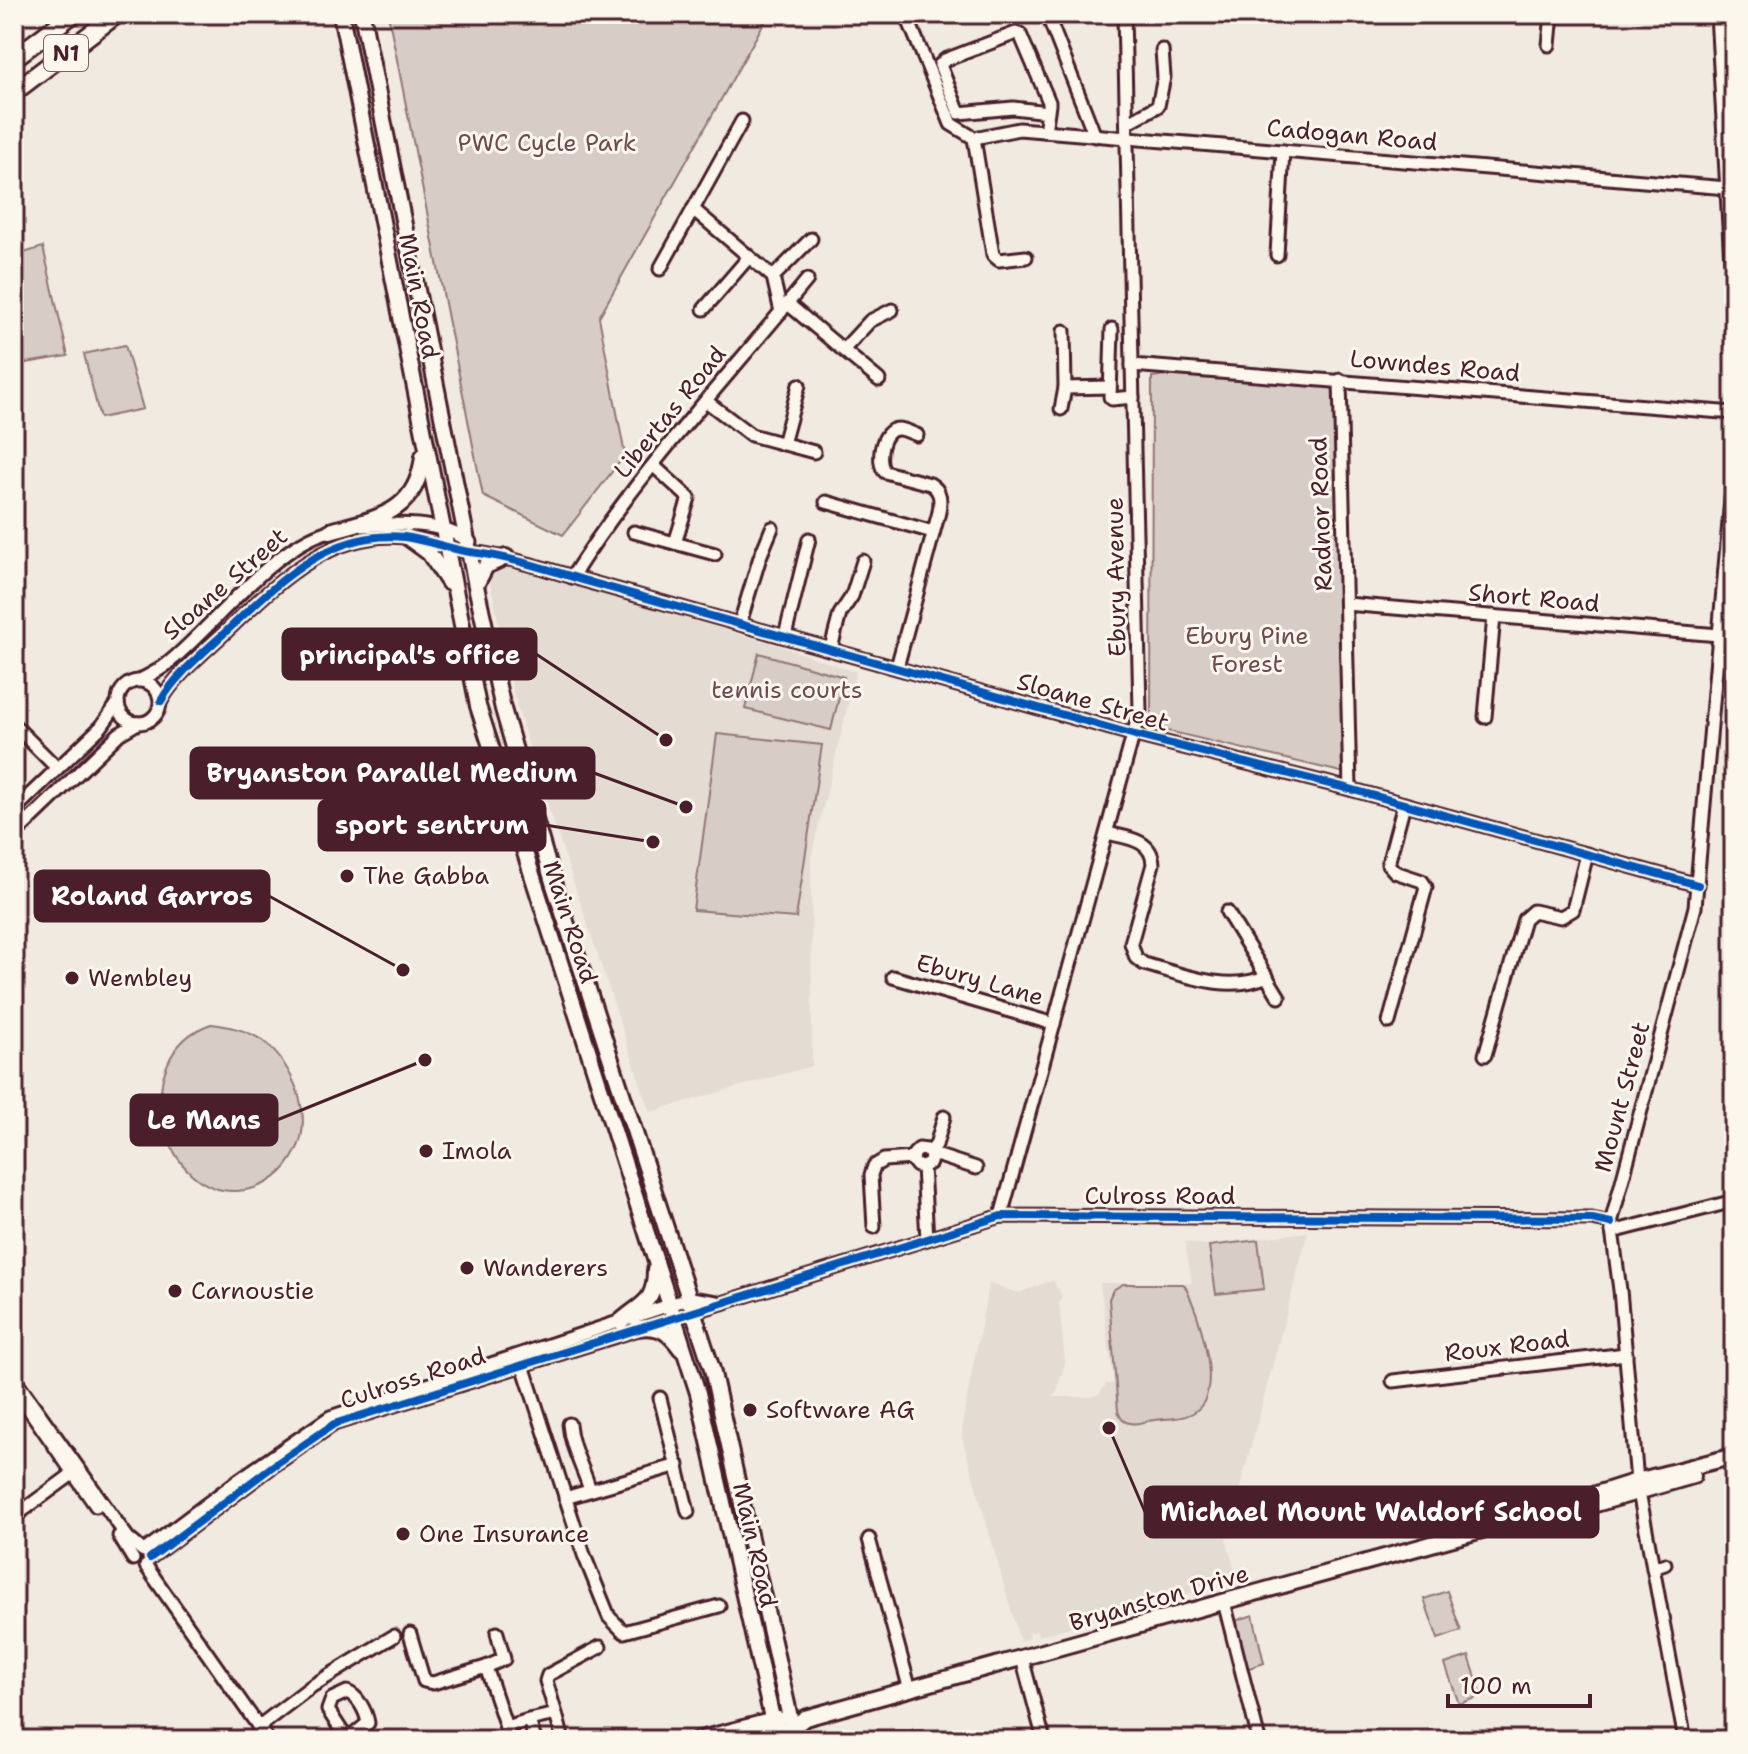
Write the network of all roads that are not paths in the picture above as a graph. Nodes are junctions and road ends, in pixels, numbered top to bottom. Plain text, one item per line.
1 (73, 14) edge
2 (117, 14) edge
3 (341, 14) edge
4 (362, 14) edge
5 (906, 14) edge
6 (1047, 14) edge
7 (1124, 14) edge
8 (1552, 14) edge
9 (1717, 14) edge
10 (1549, 45) dead end
11 (1162, 50) dead end
12 (14, 58) edge
13 (14, 92) edge
14 (1048, 112) junction
15 (742, 121) dead end
16 (1127, 123) junction
17 (1045, 131) junction
18 (1095, 136) junction
19 (974, 138) junction
20 (1127, 138) junction
21 (1283, 151) junction
22 (1727, 188) junction
23 (693, 209) junction
24 (811, 239) dead end
25 (1277, 255) dead end
26 (749, 257) junction
27 (1026, 257) dead end
28 (660, 269) dead end
29 (773, 277) junction
30 (807, 280) dead end
31 (784, 308) junction
32 (704, 309) dead end
33 (892, 310) dead end
34 (1734, 315) edge
35 (1112, 329) dead end
36 (1064, 331) dead end
37 (844, 349) junction
38 (1132, 365) junction
39 (879, 380) dead end
40 (1340, 380) junction
41 (799, 385) dead end
42 (1110, 387) junction
43 (1065, 388) junction
44 (1133, 397) junction
45 (706, 401) junction
46 (1061, 409) dead end
47 (1734, 413) edge
48 (917, 435) dead end
49 (424, 443) junction
50 (783, 444) junction
51 (814, 452) dead end
52 (1734, 465) edge
53 (654, 466) junction
54 (826, 502) dead end
55 (443, 528) junction
56 (772, 528) dead end
57 (330, 531) junction
58 (634, 532) dead end
59 (933, 532) junction
60 (407, 537) junction
61 (809, 539) dead end
62 (675, 543) junction
63 (446, 545) junction
64 (472, 548) junction
65 (715, 554) dead end
66 (506, 557) junction
67 (863, 561) dead end
68 (572, 577) junction
69 (476, 586) junction
70 (453, 590) junction
71 (1346, 604) junction
72 (1494, 616) junction
73 (740, 623) junction
74 (1719, 635) junction
75 (785, 636) junction
76 (831, 648) junction
77 (1717, 658) junction
78 (1734, 660) edge
79 (897, 667) junction
80 (140, 680) junction
81 (161, 701) junction
82 (118, 703) junction
83 (1485, 717) dead end
84 (138, 723) junction
85 (14, 725) edge
86 (1135, 735) junction
87 (89, 738) junction
88 (106, 746) junction
89 (87, 765) junction
90 (57, 769) junction
91 (1350, 789) junction
92 (1404, 804) junction
93 (44, 806) junction
94 (14, 810) edge
95 (14, 826) edge
96 (1107, 833) junction
97 (14, 835) edge
98 (1587, 854) junction
99 (1698, 885) junction
100 (1227, 912) dead end
101 (1267, 976) junction
102 (893, 977) dead end
103 (1279, 997) dead end
104 (1389, 1022) dead end
105 (1054, 1024) junction
106 (1485, 1055) dead end
107 (944, 1117) dead end
108 (930, 1154) junction
109 (913, 1158) junction
110 (923, 1167) junction
111 (976, 1168) dead end
112 (1734, 1201) edge
113 (1001, 1216) junction
114 (874, 1227) dead end
115 (1611, 1228) junction
116 (927, 1239) junction
117 (655, 1260) junction
118 (693, 1304) junction
119 (673, 1311) junction
120 (620, 1322) junction
121 (637, 1328) junction
122 (1626, 1354) junction
123 (688, 1359) junction
124 (521, 1360) junction
125 (14, 1378) edge
126 (1393, 1381) dead end
127 (14, 1388) edge
128 (660, 1398) dead end
129 (569, 1424) dead end
130 (1734, 1456) edge
131 (1734, 1464) edge
132 (678, 1465) junction
133 (76, 1472) junction
134 (1638, 1487) junction
135 (590, 1490) junction
136 (565, 1498) junction
137 (688, 1512) dead end
138 (14, 1517) edge
139 (869, 1539) dead end
140 (143, 1557) junction
141 (1224, 1602) junction
142 (719, 1606) dead end
143 (497, 1633) dead end
144 (410, 1634) dead end
145 (394, 1636) dead end
146 (600, 1647) dead end
147 (1022, 1658) junction
148 (486, 1667) junction
149 (327, 1677) junction
150 (783, 1686) junction
151 (910, 1690) junction
152 (338, 1694) dead end
153 (832, 1711) junction
154 (556, 1714) junction
155 (529, 1720) junction
156 (258, 1727) junction
157 (506, 1727) junction
158 (792, 1728) edge
159 (775, 1731) edge
160 (1689, 1739) edge
161 (268, 1740) edge
162 (509, 1740) edge
163 (535, 1740) edge
164 (563, 1740) edge
165 (697, 1740) edge
166 (748, 1740) edge
167 (1044, 1740) edge
168 (1259, 1740) edge

1 - 12 highway, N1
2 - 13 highway, N1
3 - 49 main road, Main Road
4 - 64 main road, Main Road
5 - 19 street
6 - 18 street
7 - 16 street, Ebury Avenue
8 - 10 street
9 - 22 street
11 - 16 street
14 - 14 street
14 - 17 street
15 - 23 street
16 - 20 street, Ebury Avenue
17 - 18 street, Cadogan Road
17 - 19 street, Cadogan Road
18 - 20 street, Cadogan Road
19 - 27 street
20 - 21 street, Cadogan Road
20 - 38 street, Ebury Avenue
21 - 22 street, Cadogan Road
21 - 25 street
22 - 34 street
23 - 26 street
23 - 28 street
24 - 29 street
26 - 29 street
26 - 32 street
29 - 31 street
30 - 31 street, Libertas Road
31 - 37 street
31 - 45 street, Libertas Road
33 - 37 street
35 - 42 street
36 - 43 street
37 - 39 street
38 - 40 street, Lowndes Road
38 - 44 street, Ebury Avenue
40 - 47 street, Lowndes Road
40 - 71 street, Radnor Road
41 - 50 street
42 - 43 street
42 - 44 street
43 - 46 street
44 - 86 street, Ebury Avenue
45 - 50 street
45 - 53 street, Libertas Road
48 - 59 street
49 - 55 main road, Main Road
49 - 57 main road
50 - 51 street
52 - 74 street, Mount Street
53 - 62 street
53 - 68 street, Libertas Road
54 - 59 street
55 - 57 street, Sloane Street
55 - 63 main road, Main Road
55 - 64 street, Sloane Street
56 - 73 street
57 - 80 street, Sloane Street
58 - 62 street
59 - 79 street
60 - 63 street, Sloane Street
60 - 70 main road
60 - 81 street, Sloane Street
61 - 75 street
62 - 65 street
63 - 64 street, Sloane Street
63 - 70 main road, Main Road
64 - 66 street, Sloane Street
64 - 69 main road, Main Road
66 - 68 street, Sloane Street
66 - 69 main road
67 - 76 street
68 - 73 street, Sloane Street
69 - 118 main road, Main Road
70 - 117 main road, Main Road
71 - 72 street, Short Road
71 - 91 street, Radnor Road
72 - 74 street, Short Road
72 - 83 street
73 - 75 street, Sloane Street
74 - 77 street, Mount Street
75 - 76 street, Sloane Street
76 - 79 street, Sloane Street
77 - 78 street
77 - 99 street, Mount Street
79 - 86 street, Sloane Street
80 - 81 street
80 - 82 street
81 - 84 street
82 - 84 street
82 - 87 street
84 - 88 street
85 - 90 street
86 - 91 street, Sloane Street
86 - 96 street, Ebury Avenue
87 - 88 street
87 - 90 street
88 - 89 street
89 - 90 street
89 - 93 street
90 - 94 street
91 - 92 street, Sloane Street
92 - 98 street, Sloane Street
92 - 104 street
93 - 95 street
93 - 97 street
96 - 101 street
96 - 105 street, Ebury Avenue
98 - 99 street, Sloane Street
98 - 106 street
99 - 115 street, Mount Street
100 - 101 street
101 - 103 street
102 - 105 street, Ebury Lane
105 - 113 street, Ebury Avenue
107 - 108 street
108 - 109 street
108 - 110 street
108 - 111 street
109 - 110 street
109 - 114 street
110 - 116 street
112 - 115 street, Culross Road
113 - 115 street, Culross Road
113 - 116 street, Culross Road
115 - 122 street, Mount Street
116 - 118 street, Culross Road
117 - 119 main road, Main Road
117 - 120 main road
118 - 119 street, Culross Road
118 - 150 main road, Main Road
119 - 120 street, Culross Road
119 - 121 street, Culross Road
119 - 123 main road, Main Road
120 - 124 street, Culross Road
121 - 123 main road
121 - 124 street, Culross Road
122 - 126 street, Roux Road
122 - 134 street, Mount Street
123 - 159 main road, Main Road
124 - 136 street
124 - 140 street, Culross Road
125 - 133 street
127 - 133 street
128 - 132 street
129 - 135 street
130 - 134 main road, Bryanston Drive
131 - 134 main road, Bryanston Drive
132 - 135 street
132 - 137 street
133 - 138 street
133 - 140 street
134 - 141 main road, Bryanston Drive
134 - 160 street, Mount Street
135 - 136 street
136 - 142 street
139 - 151 street
140 - 156 street
141 - 147 main road, Bryanston Drive
141 - 168 street
143 - 148 street
144 - 148 street
145 - 149 street
146 - 154 street
147 - 151 main road, Bryanston Drive
147 - 167 street
148 - 157 street
149 - 152 street
149 - 156 street
150 - 153 main road
150 - 158 main road, Main Road
151 - 153 main road, Bryanston Drive
153 - 158 main road, Bryanston Drive
154 - 155 street
154 - 164 street
155 - 157 street
155 - 163 street
156 - 161 street
157 - 162 street
158 - 159 main road, Bryanston Drive
159 - 165 main road, Bryanston Drive
159 - 166 main road, Bryanston Drive

